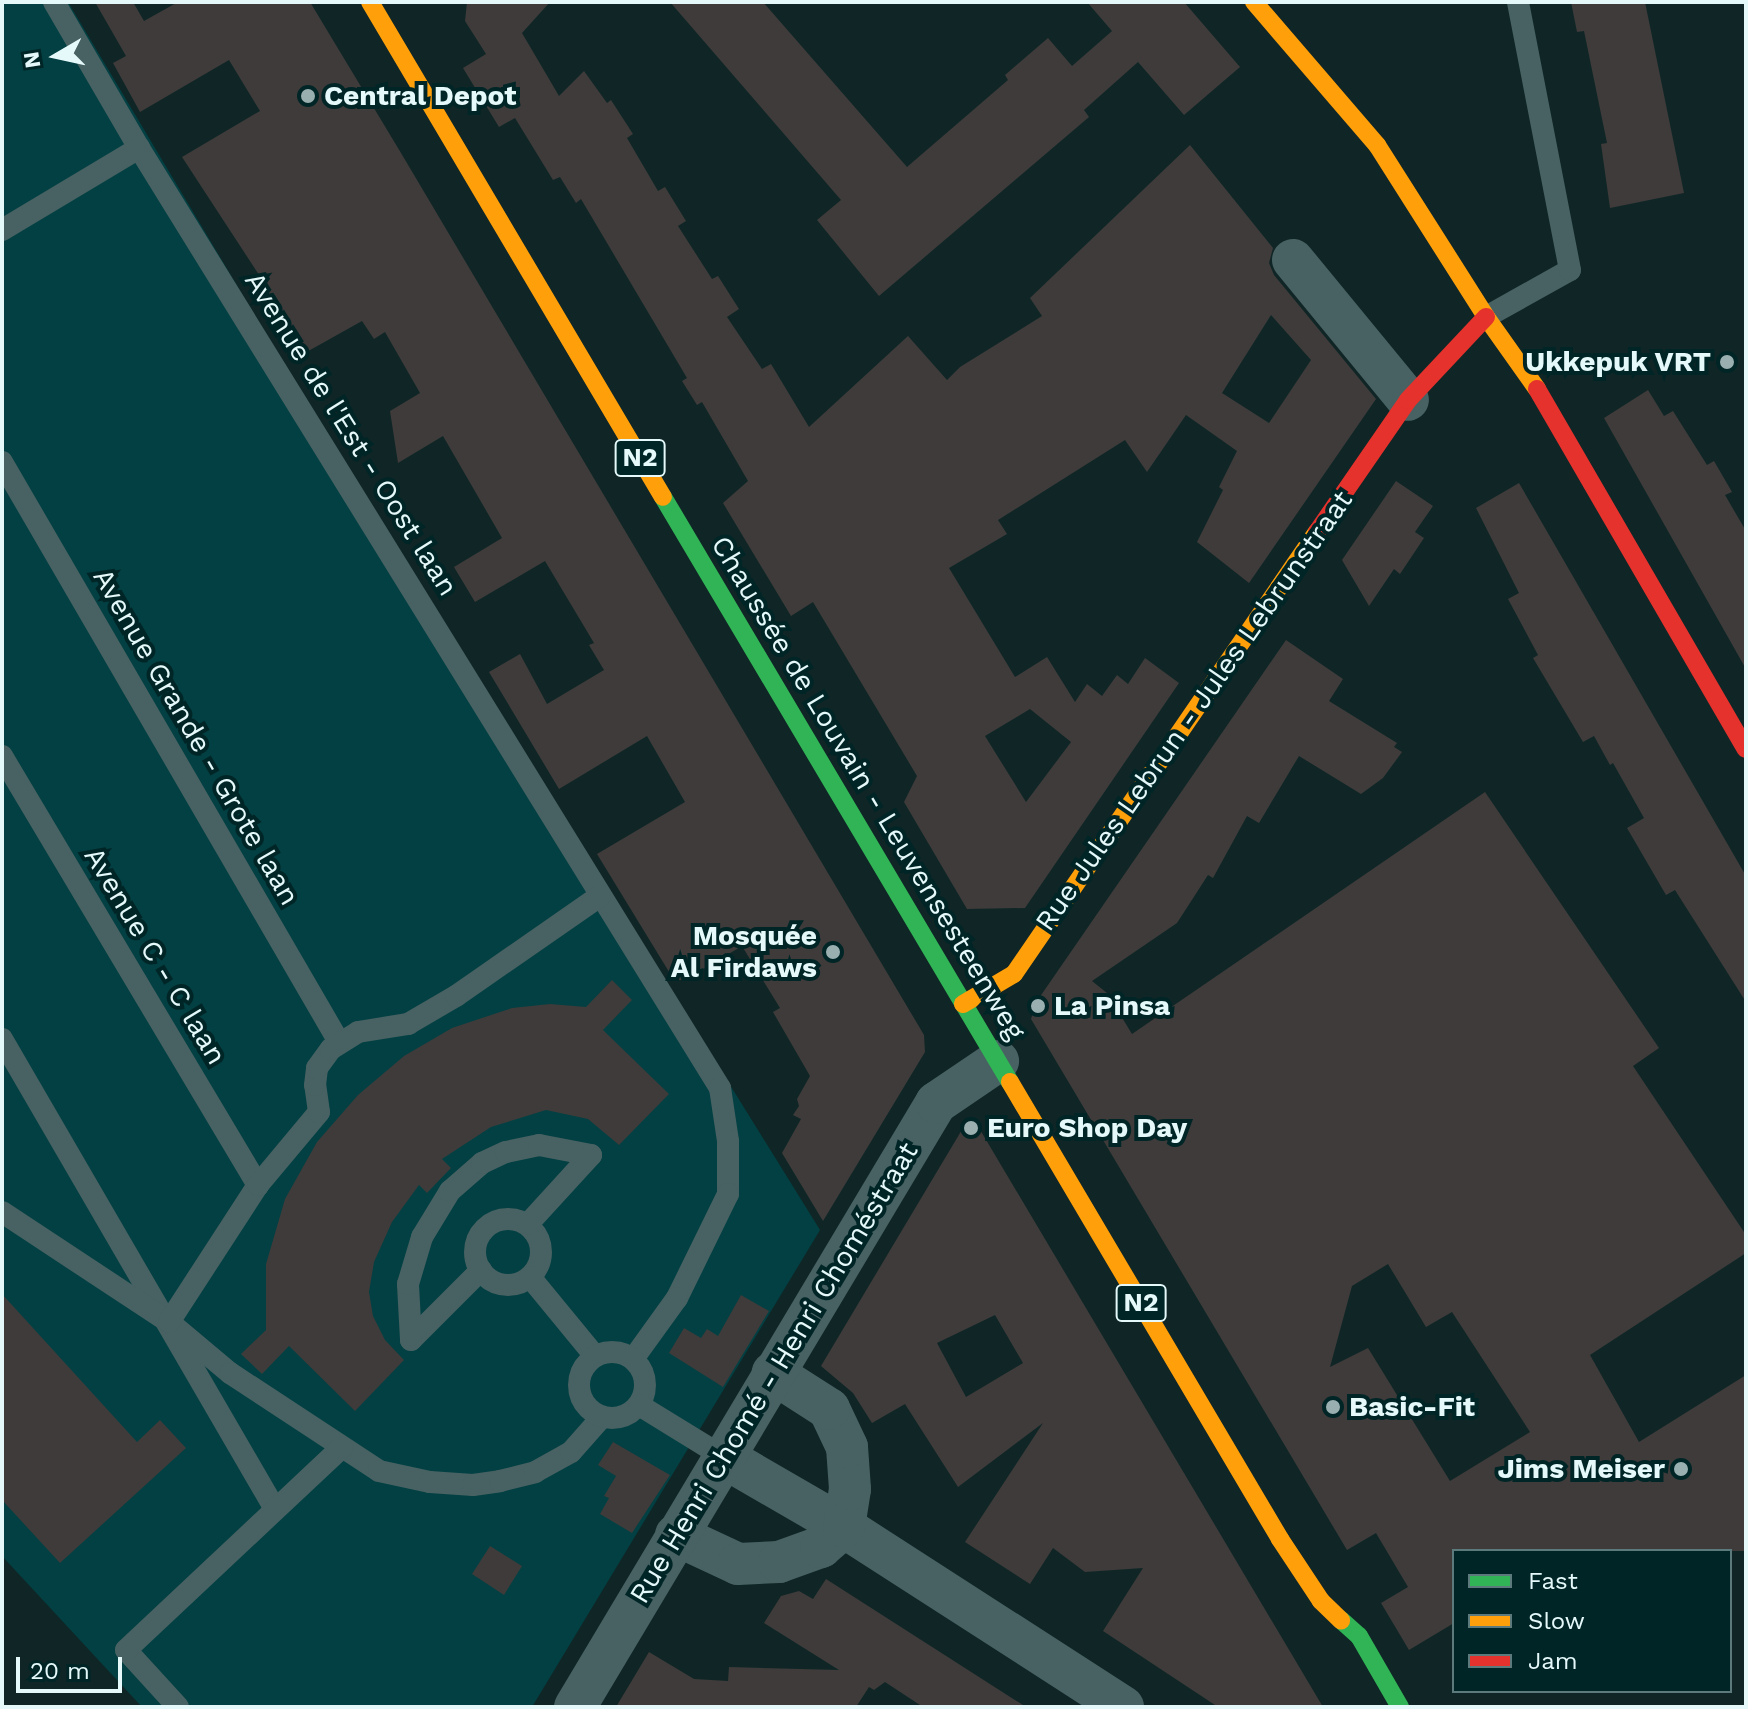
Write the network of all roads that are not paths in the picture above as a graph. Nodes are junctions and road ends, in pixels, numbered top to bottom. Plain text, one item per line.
1 (54, 2) edge
2 (370, 2) edge
3 (1254, 2) edge
4 (1518, 2) edge
5 (139, 148) junction
6 (2, 230) edge
7 (1293, 260) dead end
8 (1486, 317) junction
9 (1408, 400) junction
10 (2, 462) edge
11 (1746, 749) edge
12 (2, 756) edge
13 (600, 896) junction
14 (963, 1004) junction
15 (2, 1039) edge
16 (339, 1042) junction
17 (998, 1061) junction
18 (258, 1185) junction
19 (2, 1212) edge
20 (528, 1224) junction
21 (481, 1270) junction
22 (530, 1277) junction
23 (169, 1322) junction
24 (595, 1356) junction
25 (633, 1359) junction
26 (773, 1373) junction
27 (639, 1405) junction
28 (602, 1417) junction
29 (342, 1447) junction
30 (725, 1458) junction
31 (275, 1509) junction
32 (844, 1527) junction
33 (676, 1535) junction
34 (1321, 1601) junction
35 (1333, 1640) dead end
36 (178, 1707) edge
37 (575, 1707) edge
38 (1123, 1707) edge
39 (1400, 1707) edge

1 - 5 lane, Avenue de l'Est - Oost laan
2 - 14 main road, Chaussée de Louvain - Leuvensesteenweg / N2
3 - 8 main road
4 - 8 lane
5 - 6 lane
5 - 13 lane, Avenue de l'Est - Oost laan
7 - 9 street
8 - 9 main road, Rue Jules Lebrun - Jules Lebrunstraat
8 - 11 main road
9 - 14 main road, Rue Jules Lebrun - Jules Lebrunstraat
10 - 16 lane, Avenue Grande - Grote laan
12 - 18 lane, Avenue C - C laan
13 - 16 lane
13 - 25 lane, Avenue de l'Est - Oost laan
14 - 17 main road, Chaussée de Louvain - Leuvensesteenweg / N2
15 - 23 lane
16 - 18 lane
17 - 26 street, Rue Henri Chomé - Henri Choméstraat
17 - 34 main road, Chaussée de Louvain - Leuvensesteenweg / N2
18 - 23 lane
19 - 23 lane
20 - 21 lane
20 - 21 lane
20 - 22 lane
21 - 22 lane
22 - 24 lane
23 - 29 lane
23 - 31 lane
24 - 25 lane
24 - 28 lane
25 - 27 lane
26 - 30 street, Rue Henri Chomé - Henri Choméstraat
26 - 32 street
27 - 28 lane
27 - 30 lane
28 - 29 lane
29 - 31 lane
30 - 32 street
30 - 33 street, Rue Henri Chomé - Henri Choméstraat
31 - 36 lane
32 - 33 street
32 - 38 street
33 - 37 street, Rue Henri Chomé - Henri Choméstraat
34 - 35 main road, Chaussée de Louvain - Leuvensesteenweg / N2
34 - 39 main road, Chaussée de Louvain - Leuvensesteenweg / N2

